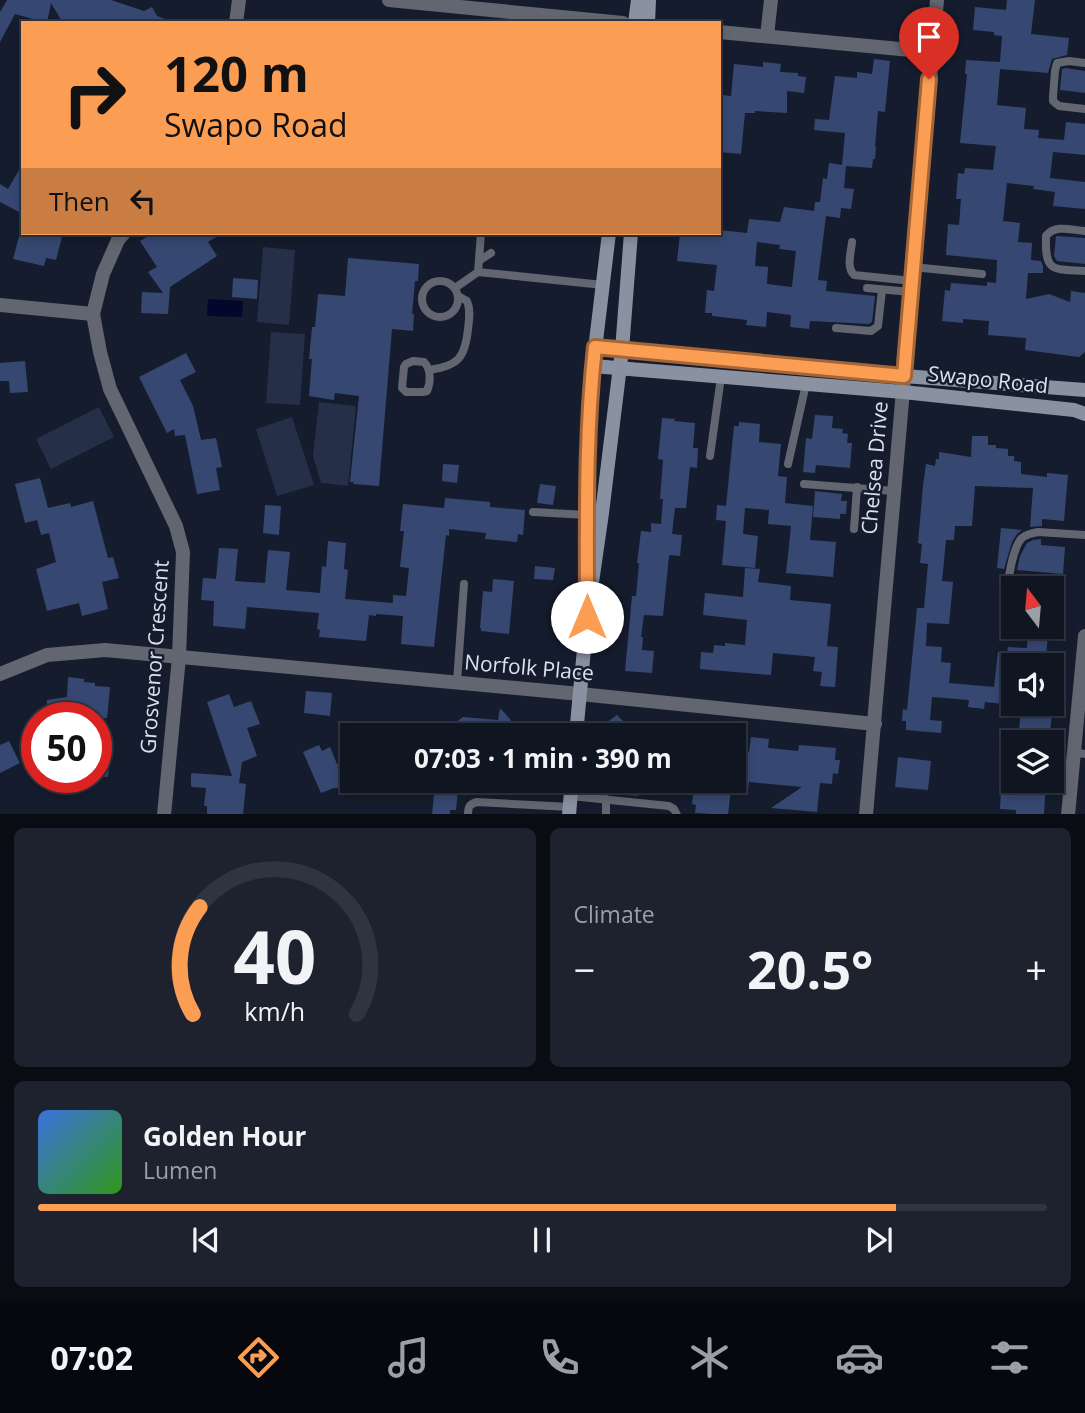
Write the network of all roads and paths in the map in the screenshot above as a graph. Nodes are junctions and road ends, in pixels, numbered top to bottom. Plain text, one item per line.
1 (239, 0) edge
2 (389, 0) edge
3 (638, 0) edge
4 (649, 0) edge
5 (771, 0) edge
6 (937, 0) edge
7 (236, 21) edge
8 (603, 21) edge
9 (635, 21) edge
10 (648, 21) edge
11 (721, 32) edge
12 (767, 36) junction
13 (932, 52) junction
14 (1085, 63) edge
15 (1085, 108) edge
16 (1085, 232) edge
17 (122, 235) edge
18 (481, 235) edge
19 (609, 235) edge
20 (631, 235) edge
21 (852, 242) dead end
22 (491, 253) dead end
23 (479, 261) junction
24 (1085, 271) edge
25 (478, 272) junction
26 (982, 274) dead end
27 (912, 280) junction
28 (603, 285) junction
29 (867, 288) dead end
30 (882, 290) junction
31 (457, 292) junction
32 (0, 305) edge
33 (93, 314) junction
34 (836, 328) dead end
35 (595, 347) junction
36 (622, 350) junction
37 (593, 366) junction
38 (620, 369) junction
39 (429, 370) junction
40 (904, 376) junction
41 (721, 377) junction
42 (806, 384) junction
43 (1085, 390) edge
44 (903, 392) junction
45 (1085, 414) edge
46 (710, 456) dead end
47 (788, 464) dead end
48 (804, 484) dead end
49 (857, 487) junction
50 (894, 491) junction
51 (533, 512) dead end
52 (587, 515) junction
53 (854, 529) dead end
54 (1085, 535) edge
55 (1010, 576) edge
56 (464, 584) dead end
57 (587, 617) junction
58 (1085, 636) edge
59 (179, 657) junction
60 (0, 674) edge
61 (457, 682) junction
62 (580, 694) junction
63 (1082, 704) edge
64 (577, 723) edge
65 (875, 724) junction
66 (1080, 753) edge
67 (552, 793) edge
68 (570, 798) edge
69 (606, 799) junction
70 (164, 814) edge
71 (468, 814) edge
72 (606, 814) edge
73 (677, 814) edge
74 (866, 814) edge
75 (1068, 814) edge

1 - 7 street
2 - 8 street
3 - 9 street
4 - 10 street
5 - 12 street
6 - 13 street, Chelsea Drive
11 - 12 street
12 - 13 street
13 - 27 street, Chelsea Drive
14 - 15 lane
16 - 24 lane
17 - 33 street, Grosvenor Crescent
18 - 23 lane
19 - 28 street
20 - 36 street
21 - 27 lane
22 - 23 lane
23 - 25 lane
25 - 28 lane
25 - 31 lane
26 - 27 lane
27 - 30 lane
27 - 40 street, Chelsea Drive
28 - 35 street
29 - 30 lane
30 - 34 lane
31 - 31 lane
31 - 39 lane
32 - 33 street
33 - 59 street, Grosvenor Crescent
35 - 36 street, Swapo Road
35 - 37 street
36 - 38 street
36 - 40 street, Swapo Road
37 - 38 street, Swapo Road
37 - 52 street
38 - 41 street, Swapo Road
38 - 57 street
39 - 39 lane
40 - 43 street, Swapo Road
40 - 44 street, Chelsea Drive
41 - 42 street, Swapo Road
41 - 46 lane
42 - 44 street, Swapo Road
42 - 47 lane
44 - 45 street, Swapo Road
44 - 50 street, Chelsea Drive
48 - 49 lane
49 - 50 lane
49 - 53 lane
50 - 65 street, Chelsea Drive
51 - 52 lane
52 - 57 street
54 - 55 lane
56 - 61 lane
57 - 62 street
58 - 63 street
59 - 60 street, Norfolk Place
59 - 61 street, Norfolk Place
59 - 70 street, Grosvenor Crescent
61 - 62 street, Norfolk Place
62 - 64 street
62 - 65 street, Norfolk Place
63 - 66 street
65 - 74 street, Chelsea Drive
66 - 75 street
67 - 68 lane
68 - 69 lane
68 - 71 lane
69 - 72 lane
69 - 73 lane

